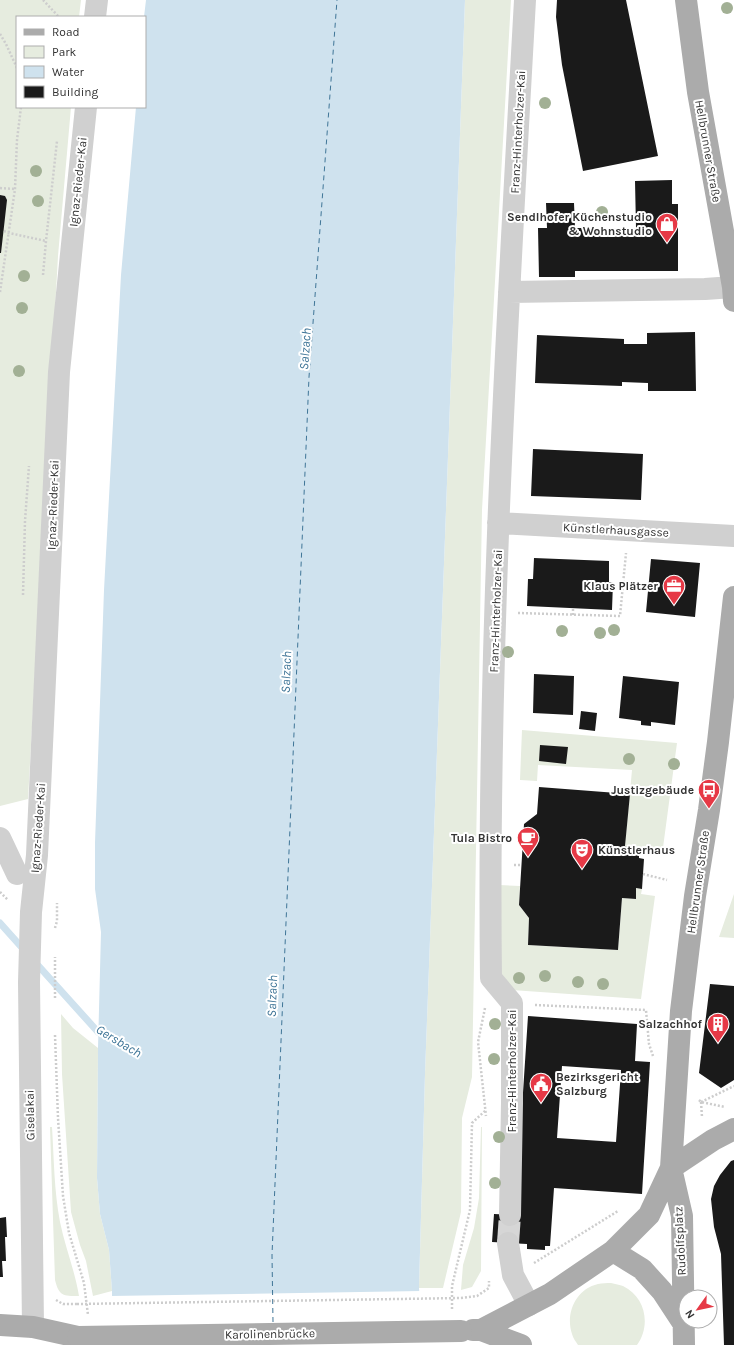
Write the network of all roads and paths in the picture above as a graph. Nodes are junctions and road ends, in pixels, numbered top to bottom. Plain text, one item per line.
1 (43, 0) edge
2 (96, 0) edge
3 (525, 0) edge
4 (686, 0) edge
5 (57, 16) edge
6 (95, 16) edge
7 (0, 34) edge
8 (16, 66) edge
9 (21, 108) edge
10 (86, 108) edge
11 (56, 145) dead end
12 (52, 187) dead end
13 (0, 188) edge
14 (15, 189) junction
15 (4, 231) dead end
16 (9, 233) junction
17 (46, 241) dead end
18 (1, 283) edge
19 (0, 292) edge
20 (509, 292) junction
21 (733, 294) edge
22 (498, 523) junction
23 (734, 536) edge
24 (626, 552) dead end
25 (734, 597) edge
26 (573, 608) dead end
27 (495, 612) junction
28 (573, 615) junction
29 (0, 838) edge
30 (17, 874) dead end
31 (643, 874) dead end
32 (667, 880) dead end
33 (32, 903) joint
34 (57, 908) dead end
35 (55, 929) dead end
36 (55, 967) dead end
37 (491, 978) junction
38 (55, 1004) dead end
39 (512, 1004) junction
40 (55, 1034) dead end
41 (655, 1063) dead end
42 (734, 1086) edge
43 (701, 1102) junction
44 (728, 1108) dead end
45 (702, 1117) dead end
46 (734, 1129) edge
47 (671, 1168) junction
48 (623, 1208) dead end
49 (510, 1215) tunnel mouth
50 (508, 1243) tunnel mouth
51 (613, 1251) junction
52 (532, 1265) dead end
53 (683, 1289) edge
54 (51, 1296) dead end
55 (461, 1298) dead end
56 (529, 1305) junction
57 (678, 1315) edge
58 (88, 1317) dead end
59 (0, 1325) edge
60 (465, 1325) junction
61 (33, 1326) junction
62 (679, 1329) edge
63 (683, 1329) edge
64 (78, 1337) junction
65 (49, 1345) edge
66 (519, 1345) edge
67 (668, 1345) edge
68 (684, 1345) edge

1 - 5 path
2 - 6 street
3 - 20 street, Franz-Hinterholzer-Kai
4 - 21 main road, Hellbrunner Straße
7 - 8 path
9 - 14 path
10 - 33 street, Ignaz-Rieder-Kai
11 - 12 path
13 - 14 path
14 - 16 path
15 - 16 path
16 - 17 path
16 - 18 path
18 - 19 path
20 - 21 street
20 - 22 street, Franz-Hinterholzer-Kai
22 - 23 street, Künstlerhausgasse
22 - 27 street, Franz-Hinterholzer-Kai
24 - 28 path
25 - 47 main road, Hellbrunner Straße
26 - 28 path
27 - 28 path
27 - 37 street, Franz-Hinterholzer-Kai
29 - 30 street
31 - 32 path
33 - 61 street, Giselakai
34 - 35 path
36 - 38 path
37 - 39 street, Franz-Hinterholzer-Kai
37 - 60 path
39 - 41 path
39 - 49 street, Franz-Hinterholzer-Kai
40 - 58 path
42 - 43 path
43 - 44 path
43 - 45 path
46 - 47 main road
47 - 51 main road, Rudolfsplatz
47 - 53 main road, Rudolfsplatz
48 - 52 path
50 - 56 street
51 - 56 main road, Rudolfsplatz
51 - 57 main road
54 - 55 path, bridge
56 - 60 main road, Rudolfsplatz
59 - 61 main road
60 - 64 main road, Karolinenbrücke, bridge
60 - 66 main road
61 - 64 main road
62 - 67 main road
63 - 68 main road, Rudolfsplatz
64 - 65 main road

